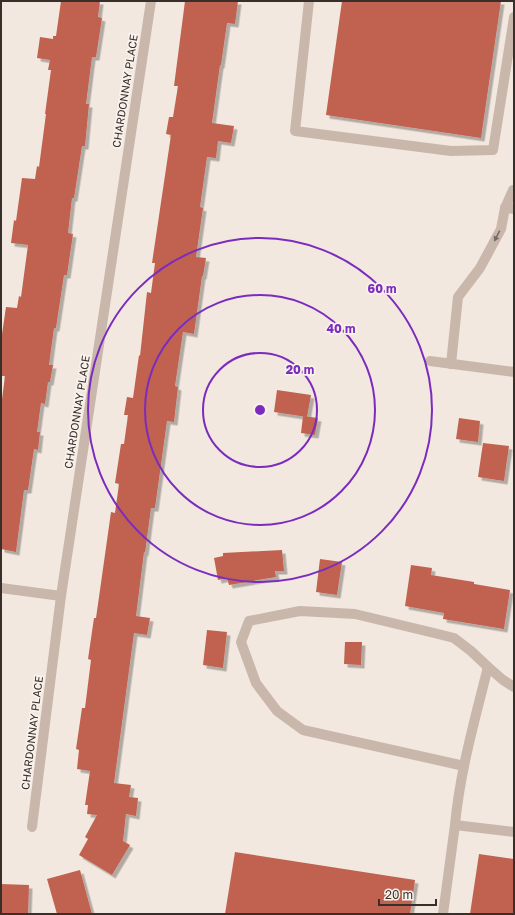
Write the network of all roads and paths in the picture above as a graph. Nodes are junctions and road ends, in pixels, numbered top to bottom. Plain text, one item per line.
1 (150, 1) edge
2 (309, 1) edge
3 (514, 17) edge
4 (514, 190) edge
5 (509, 209) edge
6 (430, 361) dead end
7 (451, 364) junction
8 (514, 372) edge
9 (1, 588) edge
10 (61, 596) junction
11 (488, 667) junction
12 (514, 687) edge
13 (464, 766) junction
14 (455, 825) junction
15 (32, 827) dead end
16 (514, 832) edge
17 (443, 914) edge

1 - 10 street, CHARDONNAY PLACE
2 - 3 street
4 - 5 street
5 -> 7 street
6 - 7 street
7 - 8 street
9 - 10 street
10 - 15 street, CHARDONNAY PLACE
11 - 12 street
11 - 13 street
11 - 13 street
13 - 14 street
14 - 16 street
14 - 17 street

